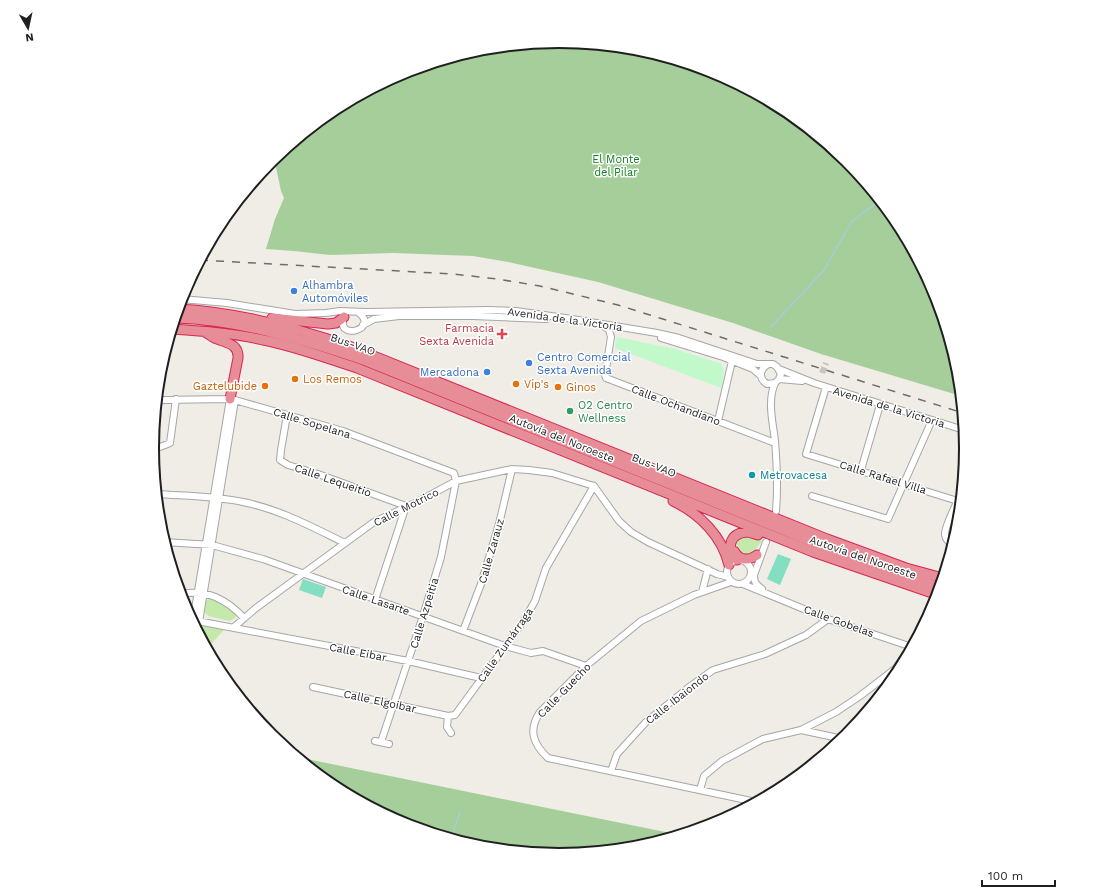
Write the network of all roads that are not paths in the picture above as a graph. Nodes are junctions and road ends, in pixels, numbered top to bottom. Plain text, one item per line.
1 (187, 300) edge
2 (184, 310) edge
3 (355, 312) junction
4 (326, 313) junction
5 (235, 315) junction
6 (180, 319) edge
7 (343, 319) junction
8 (363, 325) junction
9 (605, 327) junction
10 (177, 329) edge
11 (204, 331) junction
12 (732, 361) junction
13 (767, 365) junction
14 (779, 369) junction
15 (761, 376) junction
16 (777, 381) junction
17 (765, 382) junction
18 (814, 383) junction
19 (826, 387) junction
20 (176, 399) junction
21 (233, 399) junction
22 (162, 400) edge
23 (880, 405) junction
24 (772, 408) junction
25 (287, 415) junction
26 (932, 420) junction
27 (718, 422) junction
28 (958, 428) edge
29 (775, 443) junction
30 (159, 447) edge
31 (512, 469) junction
32 (861, 470) junction
33 (456, 481) junction
34 (904, 483) junction
35 (594, 486) junction
36 (655, 488) junction
37 (162, 494) edge
38 (812, 496) dead end
39 (217, 498) junction
40 (956, 500) edge
41 (406, 506) junction
42 (776, 512) dead end
43 (954, 512) edge
44 (736, 536) junction
45 (775, 537) junction
46 (948, 540) edge
47 (171, 542) edge
48 (345, 543) junction
49 (209, 544) junction
50 (760, 554) junction
51 (747, 564) junction
52 (731, 565) junction
53 (710, 570) junction
54 (303, 574) junction
55 (750, 575) junction
56 (938, 577) edge
57 (730, 580) junction
58 (743, 584) junction
59 (935, 585) edge
60 (758, 590) junction
61 (702, 592) junction
62 (201, 593) junction
63 (766, 593) junction
64 (932, 593) edge
65 (186, 594) edge
66 (374, 600) junction
67 (196, 616) edge
68 (423, 616) junction
69 (244, 618) junction
70 (828, 619) junction
71 (198, 622) edge
72 (234, 628) junction
73 (463, 631) junction
74 (907, 645) edge
75 (505, 646) junction
76 (408, 662) junction
77 (586, 666) junction
78 (889, 674) edge
79 (481, 678) junction
80 (313, 687) dead end
81 (394, 704) junction
82 (448, 716) junction
83 (801, 730) junction
84 (451, 733) dead end
85 (836, 737) edge
86 (389, 744) dead end
87 (611, 771) junction
88 (700, 790) junction
89 (748, 800) edge

1 - 4 street, Avenida de la Victoria
2 - 5 highway, Autovía del Noroeste
3 - 4 street, Avenida de la Victoria
3 - 7 street
3 - 8 street
3 - 13 street, Avenida de la Victoria
4 - 7 street, Avenida de la Victoria
5 - 7 highway
5 - 56 highway, Autovía del Noroeste
6 - 59 highway, Bus-VAO
7 - 8 street
8 - 9 street, Avenida de la Victoria
9 - 12 street, Avenida de la Victoria
9 - 27 street, Calle Ochandiano
10 - 11 highway, Autovía del Noroeste
11 - 21 highway
11 - 36 highway, Autovía del Noroeste
12 - 15 street, Avenida de la Victoria
12 - 27 street
13 - 14 street
13 - 15 street
14 - 16 street
14 - 18 street, Avenida de la Victoria
15 - 17 street
16 - 17 street
16 - 18 street, Avenida de la Victoria
16 - 24 street
17 - 24 street
18 - 19 street, Avenida de la Victoria
19 - 23 street, Avenida de la Victoria
19 - 32 street, Calle Rafael Villa
20 - 21 street, Calle Sopelana
20 - 22 street, Calle Sopelana
20 - 30 street
21 - 25 street, Calle Sopelana
21 - 39 street
23 - 26 street, Avenida de la Victoria
23 - 32 street
24 - 29 street
25 - 33 street, Calle Sopelana
25 - 41 street, Calle Lequeitio
26 - 28 street, Avenida de la Victoria
26 - 34 street
27 - 29 street, Calle Ochandiano
29 - 42 street
31 - 33 street, Calle Motrico
31 - 35 street, Calle Motrico
31 - 73 street, Calle Zarauz
32 - 34 street, Calle Rafael Villa
33 - 41 street, Calle Motrico
33 - 68 street, Calle Azpeitia
34 - 38 street
34 - 40 street, Calle Rafael Villa
35 - 53 street
35 - 75 street, Calle Zumárraga
36 - 45 highway, Autovía del Noroeste
36 - 52 highway
37 - 39 street
39 - 48 street
39 - 49 street
41 - 48 street, Calle Motrico
41 - 66 street
43 - 46 street
44 - 45 highway
44 - 50 highway
44 - 52 highway
45 - 64 highway, Autovía del Noroeste
47 - 49 street, Calle Lasarte
48 - 54 street, Calle Motrico
49 - 54 street, Calle Lasarte
49 - 62 street
50 - 51 street
50 - 55 street
50 - 63 street, Calle Gobelas
51 - 52 street
51 - 55 street
52 - 53 street
52 - 57 street
53 - 57 street
53 - 61 street
54 - 66 street, Calle Lasarte
54 - 69 street, Calle Motrico
55 - 58 street
55 - 60 street
57 - 58 street
57 - 61 street, Calle Guecho
58 - 60 street, Calle Gobelas
60 - 63 street, Calle Gobelas
61 - 77 street, Calle Guecho
62 - 65 street
62 - 67 street
62 - 69 street
63 - 70 street, Calle Gobelas
66 - 68 street, Calle Lasarte
68 - 73 street, Calle Lasarte
68 - 76 street, Calle Azpeitia
69 - 72 street, Calle Motrico
70 - 74 street, Calle Gobelas
70 - 87 street, Calle Ibaiondo
71 - 72 street, Calle Eibar
72 - 76 street, Calle Eibar
73 - 75 street, Calle Lasarte
75 - 77 street, Calle Lasarte
75 - 79 street, Calle Zumárraga
76 - 79 street, Calle Eibar
76 - 81 street, Calle Azpeitia
77 - 87 street, Calle Guecho
78 - 83 street
79 - 82 street, Calle Zumárraga
80 - 81 street, Calle Elgoibar
81 - 82 street, Calle Elgoibar
81 - 86 street, Calle Azpeitia
82 - 84 street
83 - 85 street
83 - 88 street
87 - 88 street, Calle Guecho
88 - 89 street, Calle Guecho

